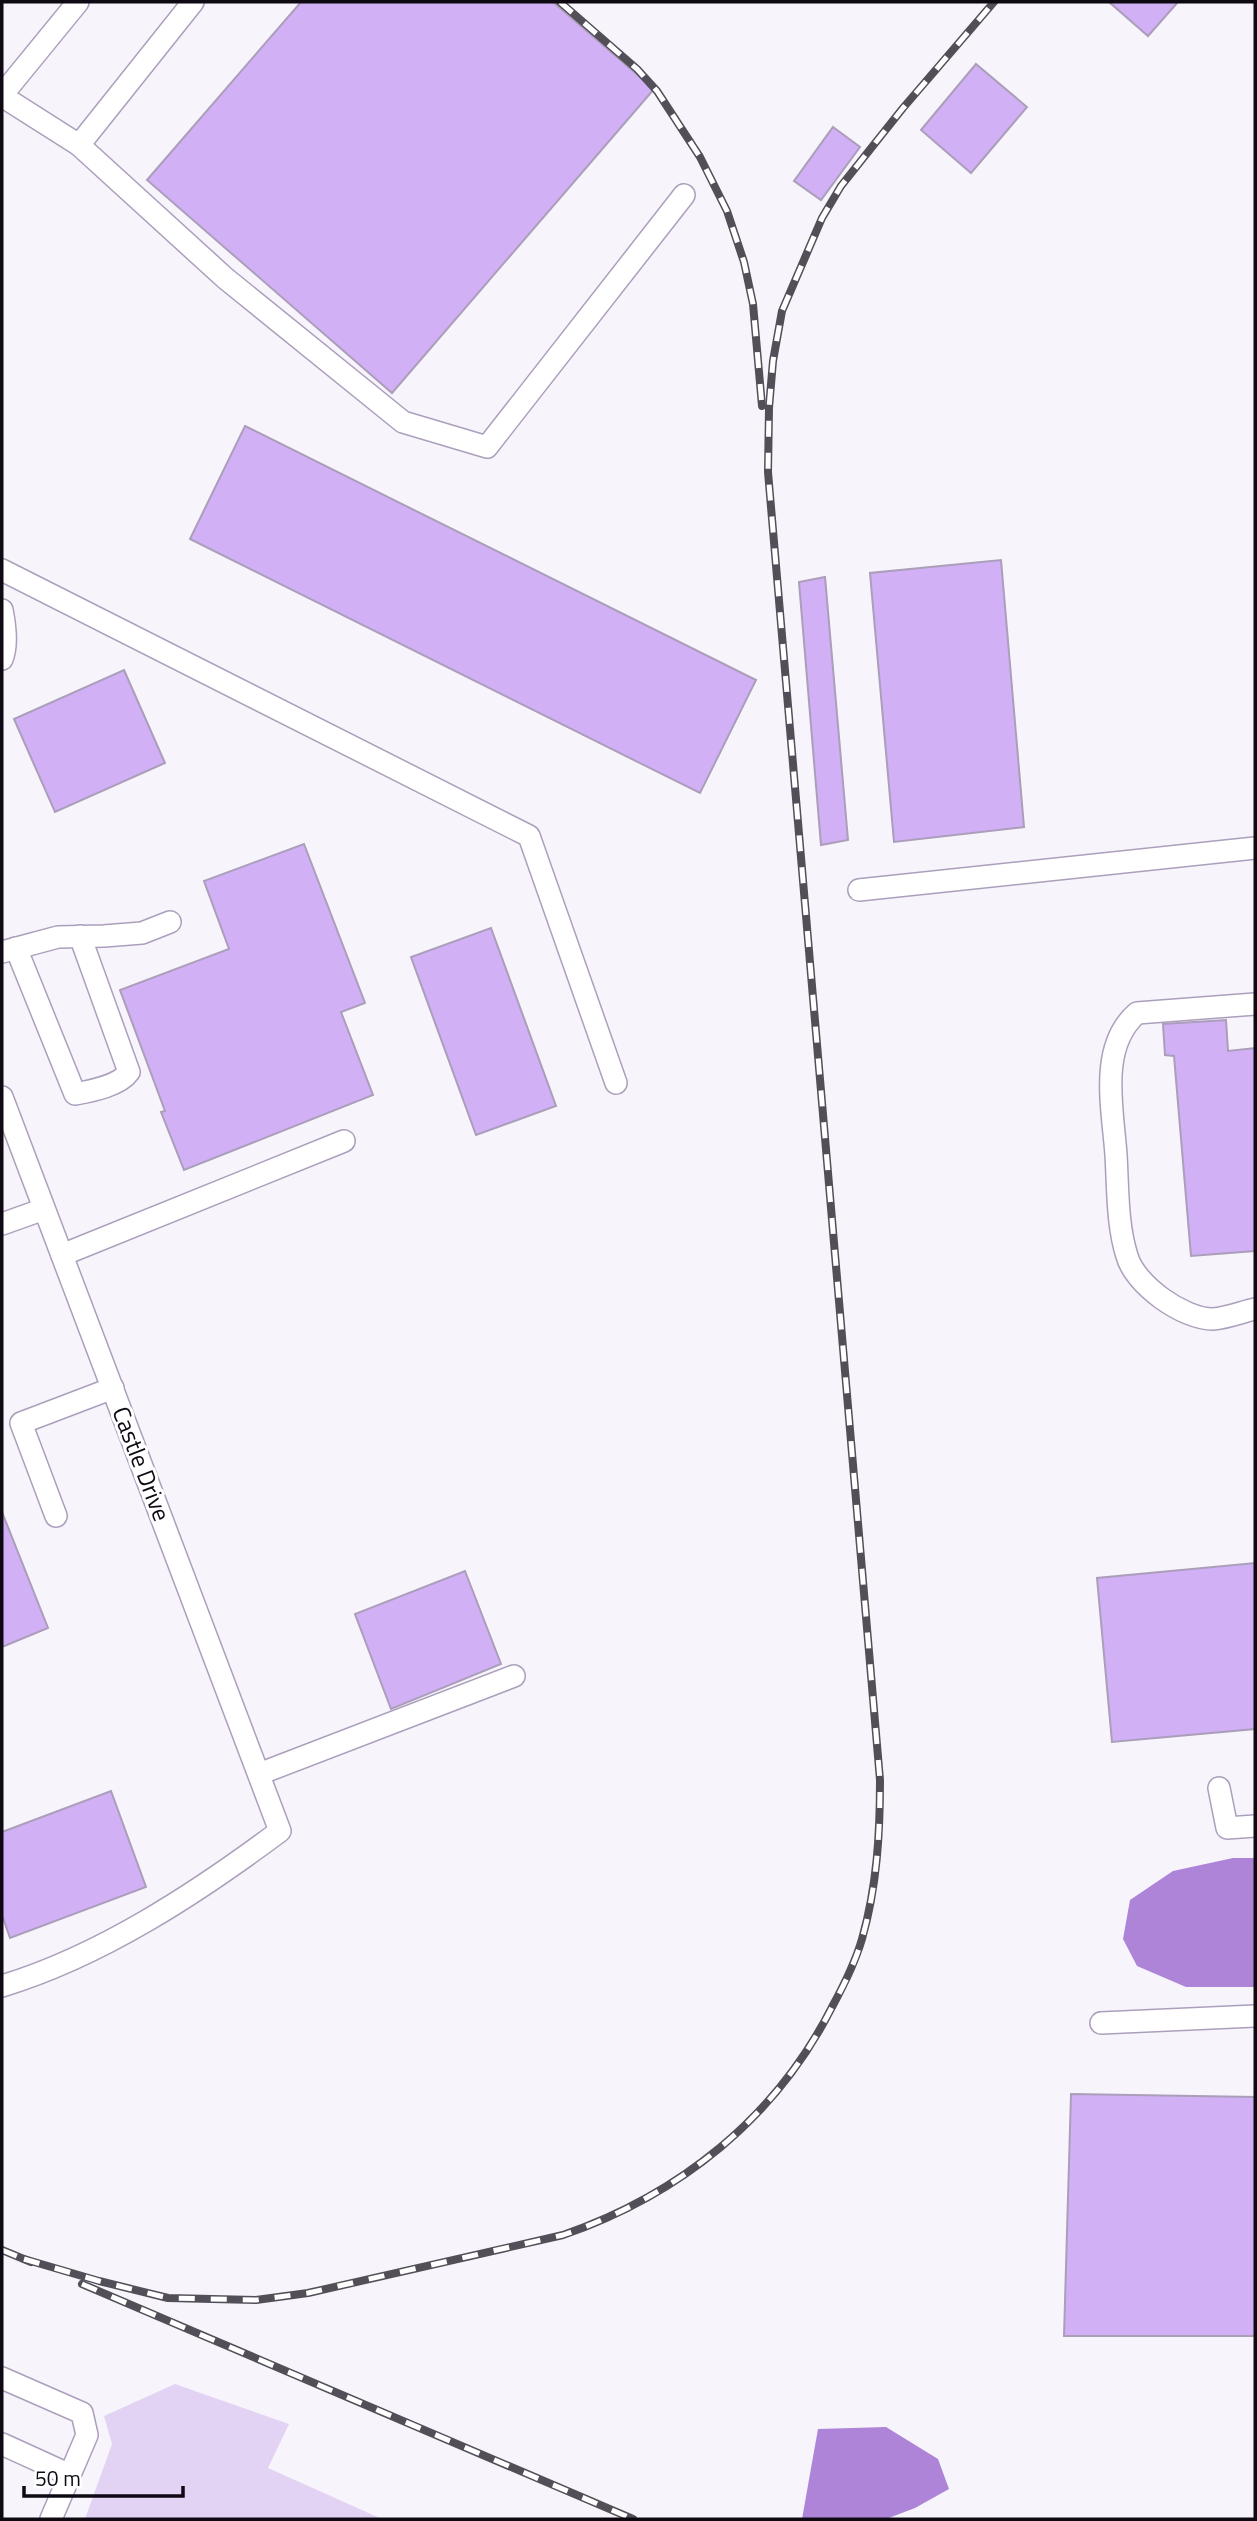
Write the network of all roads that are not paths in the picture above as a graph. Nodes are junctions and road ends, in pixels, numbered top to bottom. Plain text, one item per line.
1 (78, 2) edge
2 (193, 2) edge
3 (2, 95) edge
4 (79, 145) junction
5 (684, 195) dead end
6 (2, 570) edge
7 (2, 610) edge
8 (2, 659) edge
9 (1255, 848) edge
10 (859, 890) dead end
11 (170, 922) dead end
12 (80, 936) junction
13 (9, 950) edge
14 (1255, 1004) edge
15 (615, 1083) dead end
16 (2, 1097) edge
17 (344, 1141) dead end
18 (44, 1209) junction
19 (2, 1224) edge
20 (62, 1255) junction
21 (1255, 1309) edge
22 (113, 1388) junction
23 (57, 1516) dead end
24 (514, 1676) dead end
25 (259, 1774) junction
26 (1219, 1788) dead end
27 (1255, 1826) edge
28 (2, 1986) edge
29 (1255, 2016) edge
30 (1101, 2023) dead end
31 (2, 2378) edge
32 (2, 2444) edge
33 (70, 2475) junction
34 (51, 2519) edge

1 - 3 street
2 - 4 street
3 - 4 street
4 - 5 street
6 - 15 street
7 - 8 street
9 - 10 street
11 - 12 street
12 - 13 street
12 - 13 street
14 - 21 street
16 - 18 street, Castle Drive
17 - 20 street
18 - 19 street
18 - 20 street, Castle Drive
20 - 22 street, Castle Drive
22 - 23 street
22 - 25 street, Castle Drive
24 - 25 street
25 - 28 street, Castle Drive
26 - 27 street
29 - 30 street
31 - 33 street
32 - 33 street
33 - 34 street

